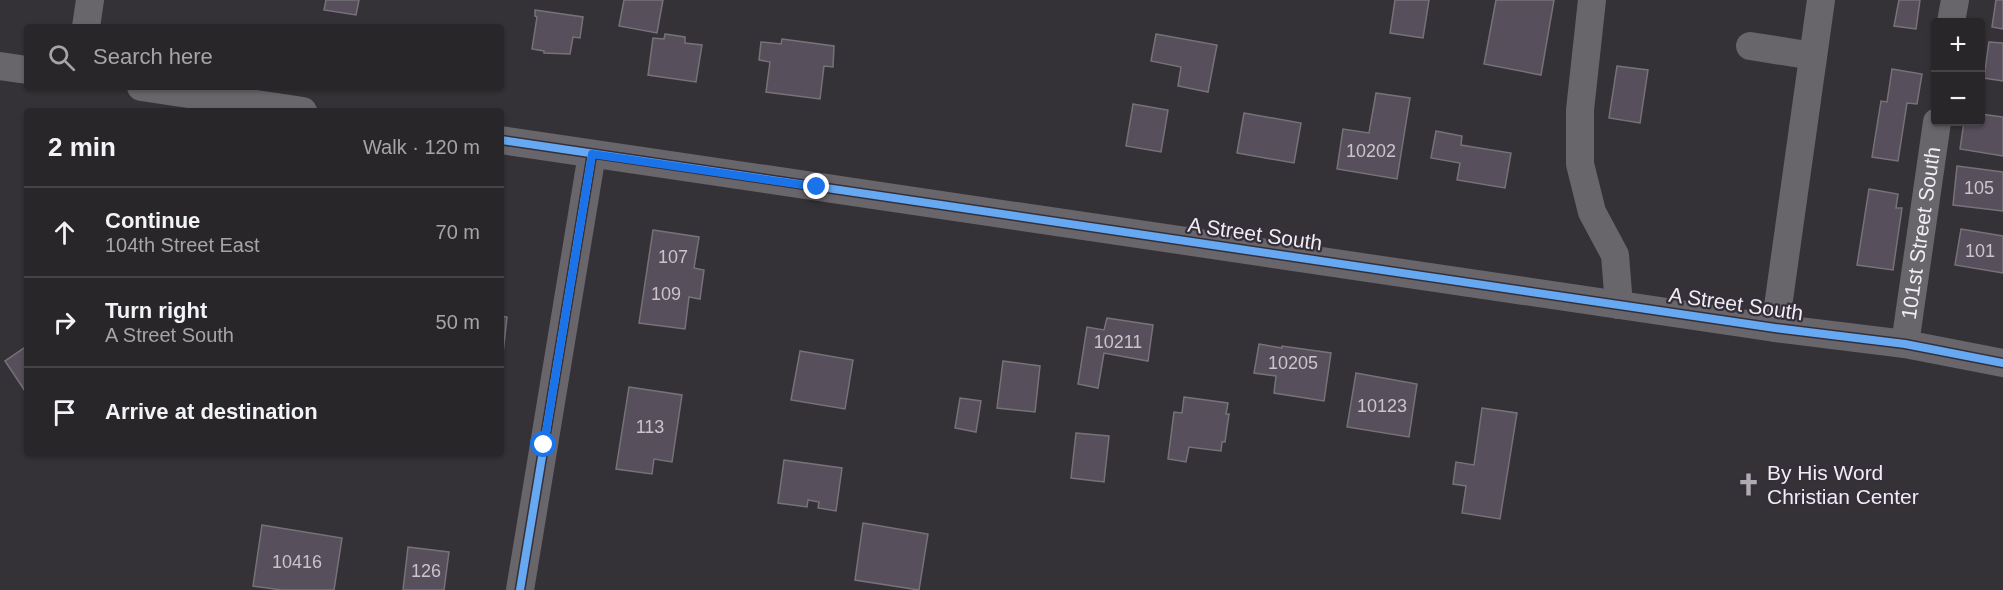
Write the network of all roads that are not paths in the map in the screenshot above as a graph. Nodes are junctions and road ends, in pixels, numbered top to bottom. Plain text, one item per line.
1 (90, 0) edge
2 (1592, 0) edge
3 (1821, 0) edge
4 (1955, 0) edge
5 (1953, 18) edge
6 (86, 24) edge
7 (1750, 46) dead end
8 (1813, 56) junction
9 (0, 66) edge
10 (24, 70) edge
11 (161, 90) edge
12 (283, 108) edge
13 (1936, 126) edge
14 (504, 140) edge
15 (592, 154) junction
16 (1619, 305) junction
17 (1775, 328) junction
18 (1905, 344) junction
19 (2003, 363) edge
20 (520, 590) edge

1 - 6 street
2 - 16 street
3 - 8 street
4 - 5 street
7 - 8 street
8 - 17 street
9 - 10 street
11 - 12 street
13 - 18 street, 101st Street South
14 - 15 street, A Street South
15 - 16 street, A Street South
15 - 20 street
16 - 17 street, A Street South
17 - 18 street, A Street South
18 - 19 street, A Street South

